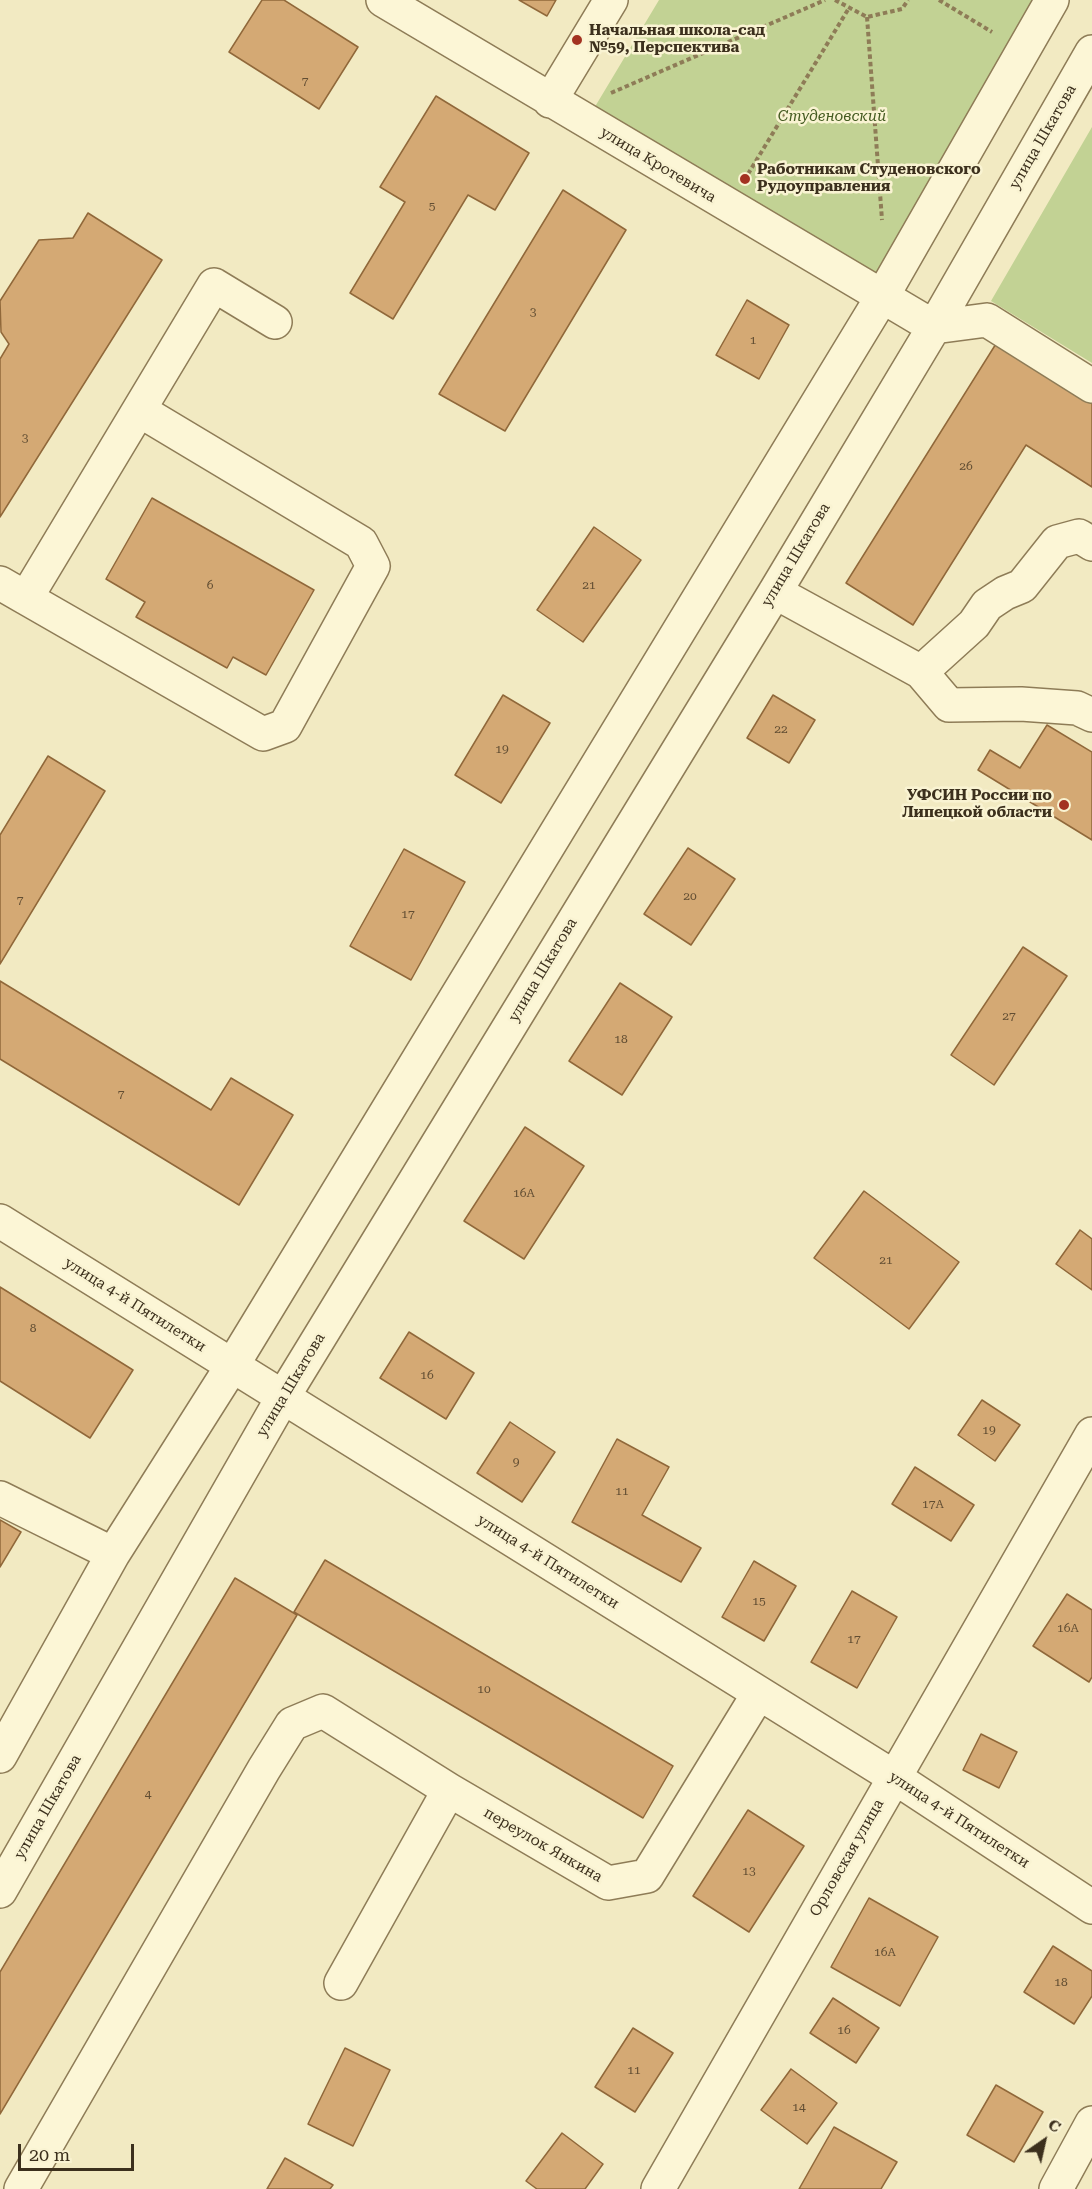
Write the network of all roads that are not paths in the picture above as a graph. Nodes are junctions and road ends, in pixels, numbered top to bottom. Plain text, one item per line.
1 (383, 0) edge
2 (611, 0) edge
3 (1052, 0) edge
4 (1092, 52) edge
5 (550, 101) junction
6 (882, 297) junction
7 (275, 322) dead end
8 (934, 327) junction
9 (1092, 386) edge
10 (139, 410) junction
11 (1092, 544) edge
12 (13, 590) edge
13 (775, 592) junction
14 (921, 672) junction
15 (1092, 715) edge
16 (0, 1221) edge
17 (232, 1366) junction
18 (283, 1397) junction
19 (1092, 1434) edge
20 (0, 1498) edge
21 (112, 1554) junction
22 (759, 1693) junction
23 (0, 1756) edge
24 (894, 1777) junction
25 (449, 1790) junction
26 (0, 1892) edge
27 (1092, 1907) edge
28 (340, 1983) dead end
29 (1092, 2123) edge
30 (21, 2189) edge
31 (658, 2189) edge
32 (1056, 2189) edge

1 - 5 street, улица Кротевича
2 - 5 street
3 - 6 street
4 - 8 street, улица Шкатова
5 - 6 street, улица Кротевича
6 - 8 street, улица Кротевича
6 - 17 street
7 - 10 street
8 - 9 street
8 - 13 street, улица Шкатова
10 - 12 street
10 - 12 street
11 - 14 street
13 - 14 street
13 - 18 street, улица Шкатова
14 - 15 street
16 - 17 street, улица 4-й Пятилетки
17 - 18 street, улица 4-й Пятилетки
17 - 21 street
18 - 22 street, улица 4-й Пятилетки
18 - 26 street, улица Шкатова
19 - 24 street, Орловская улица
20 - 21 street
21 - 23 street
22 - 24 street, улица 4-й Пятилетки
22 - 25 street, переулок Янкина
24 - 27 street, улица 4-й Пятилетки
24 - 31 street, Орловская улица
25 - 28 street
25 - 30 street, переулок Янкина
29 - 32 street

